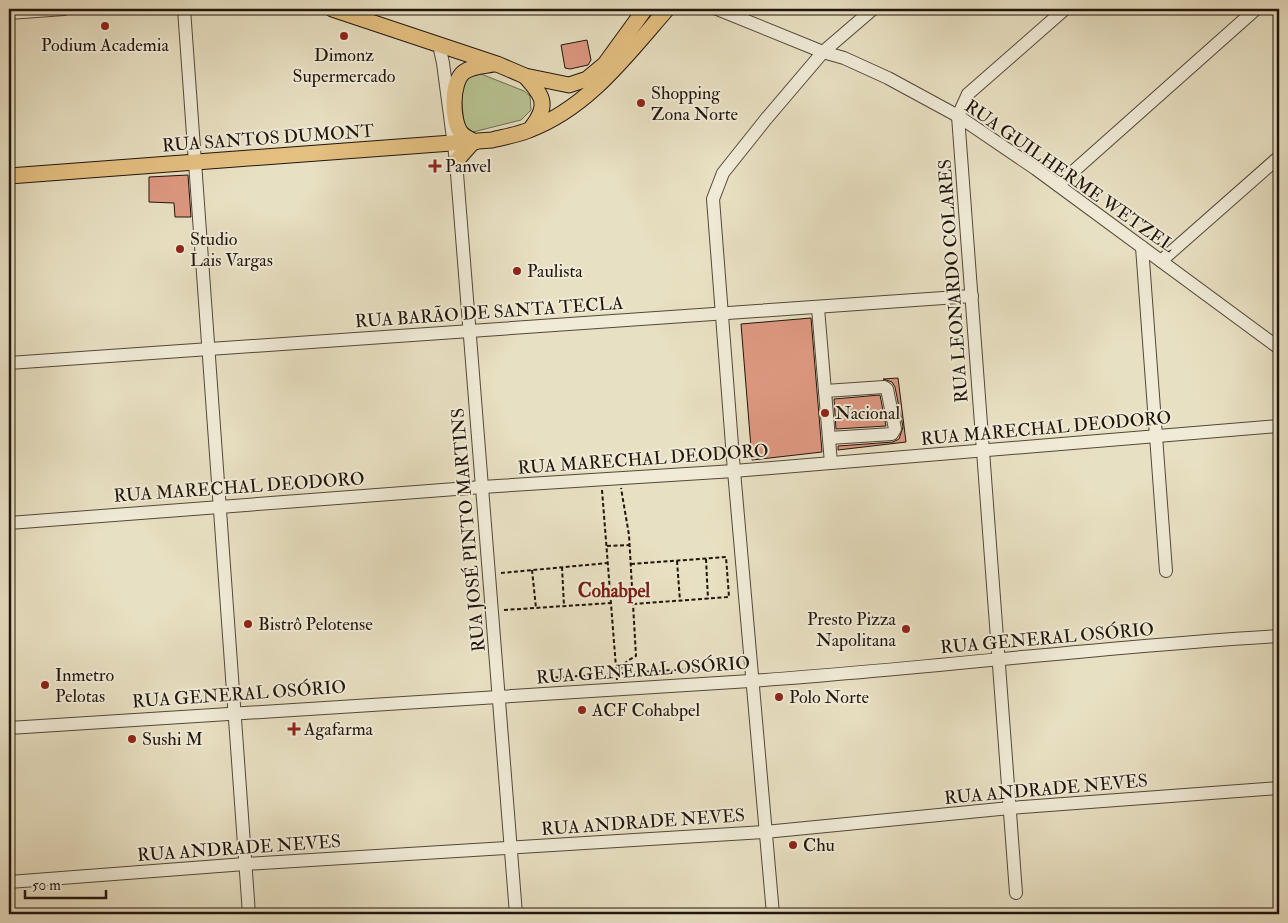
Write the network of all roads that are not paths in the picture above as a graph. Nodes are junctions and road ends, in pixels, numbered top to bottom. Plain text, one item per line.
1 (64, 9) edge
2 (184, 9) edge
3 (332, 9) edge
4 (645, 9) edge
5 (667, 9) edge
6 (717, 9) edge
7 (873, 9) edge
8 (1065, 9) edge
9 (1256, 9) edge
10 (9, 13) edge
11 (439, 45) junction
12 (823, 52) junction
13 (497, 64) junction
14 (524, 76) junction
15 (958, 116) junction
16 (530, 130) junction
17 (473, 143) junction
18 (454, 144) junction
19 (1279, 157) edge
20 (456, 161) junction
21 (196, 162) junction
22 (9, 176) edge
23 (1058, 185) junction
24 (1142, 247) junction
25 (1161, 261) junction
26 (972, 296) junction
27 (818, 308) junction
28 (721, 315) junction
29 (469, 330) junction
30 (1279, 348) edge
31 (209, 350) junction
32 (9, 364) edge
33 (825, 391) junction
34 (1279, 426) edge
35 (1156, 436) junction
36 (829, 438) junction
37 (983, 451) junction
38 (831, 463) junction
39 (734, 471) junction
40 (482, 486) junction
41 (220, 506) junction
42 (9, 523) edge
43 (1166, 571) dead end
44 (1279, 636) edge
45 (999, 660) junction
46 (752, 681) junction
47 (499, 697) junction
48 (234, 711) junction
49 (9, 728) edge
50 (1279, 788) edge
51 (1010, 808) junction
52 (765, 832) junction
53 (511, 848) junction
54 (245, 864) junction
55 (9, 882) edge
56 (1016, 893) dead end
57 (249, 914) edge
58 (516, 914) edge
59 (773, 914) edge

1 - 10 street
2 - 21 street
3 - 11 main road
4 - 14 main road
5 - 16 main road, RUA SANTOS DUMONT
6 - 12 street, RUA GUILHERME WETZEL
7 - 12 street
8 - 15 street
9 - 23 street
11 - 13 main road
11 - 18 street, RUA JOSÉ PINTO MARTINS
12 - 15 street, RUA GUILHERME WETZEL
12 - 28 street
13 - 14 main road
13 - 17 main road
14 - 16 main road
15 - 23 street, RUA GUILHERME WETZEL
15 - 26 street, RUA LEONARDO COLARES
16 - 17 main road, RUA SANTOS DUMONT
17 - 18 main road, RUA SANTOS DUMONT
17 - 20 main road
18 - 20 street, RUA JOSÉ PINTO MARTINS
18 - 21 main road, RUA SANTOS DUMONT
19 - 25 street
20 - 29 street, RUA JOSÉ PINTO MARTINS
21 - 22 main road, RUA SANTOS DUMONT
21 - 31 street
23 - 24 street, RUA GUILHERME WETZEL
24 - 25 street, RUA GUILHERME WETZEL
24 - 35 street
25 - 30 street, RUA GUILHERME WETZEL
26 - 27 street, RUA BARÃO DE SANTA TECLA
26 - 37 street, RUA LEONARDO COLARES
27 - 28 street, RUA BARÃO DE SANTA TECLA
27 - 33 street
28 - 29 street, RUA BARÃO DE SANTA TECLA
28 - 39 street
29 - 31 street, RUA BARÃO DE SANTA TECLA
29 - 40 street, RUA JOSÉ PINTO MARTINS
31 - 32 street, RUA BARÃO DE SANTA TECLA
31 - 41 street
33 - 36 street
33 - 36 street
34 - 35 street, RUA MARECHAL DEODORO
35 - 37 street, RUA MARECHAL DEODORO
35 - 43 street
36 - 38 street
37 - 38 street, RUA MARECHAL DEODORO
37 - 45 street, RUA LEONARDO COLARES
38 - 39 street, RUA MARECHAL DEODORO
39 - 40 street, RUA MARECHAL DEODORO
39 - 46 street
40 - 41 street, RUA MARECHAL DEODORO
40 - 47 street, RUA JOSÉ PINTO MARTINS
41 - 42 street, RUA MARECHAL DEODORO
41 - 48 street
44 - 45 street, RUA GENERAL OSÓRIO
45 - 46 street, RUA GENERAL OSÓRIO
45 - 51 street, RUA LEONARDO COLARES
46 - 47 street, RUA GENERAL OSÓRIO
46 - 52 street
47 - 48 street, RUA GENERAL OSÓRIO
47 - 53 street, RUA JOSÉ PINTO MARTINS
48 - 49 street, RUA GENERAL OSÓRIO
48 - 54 street
50 - 51 street, RUA ANDRADE NEVES
51 - 52 street, RUA ANDRADE NEVES
51 - 56 street, RUA LEONARDO COLARES
52 - 53 street, RUA ANDRADE NEVES
52 - 59 street
53 - 54 street, RUA ANDRADE NEVES
53 - 58 street, RUA JOSÉ PINTO MARTINS
54 - 55 street, RUA ANDRADE NEVES
54 - 57 street

